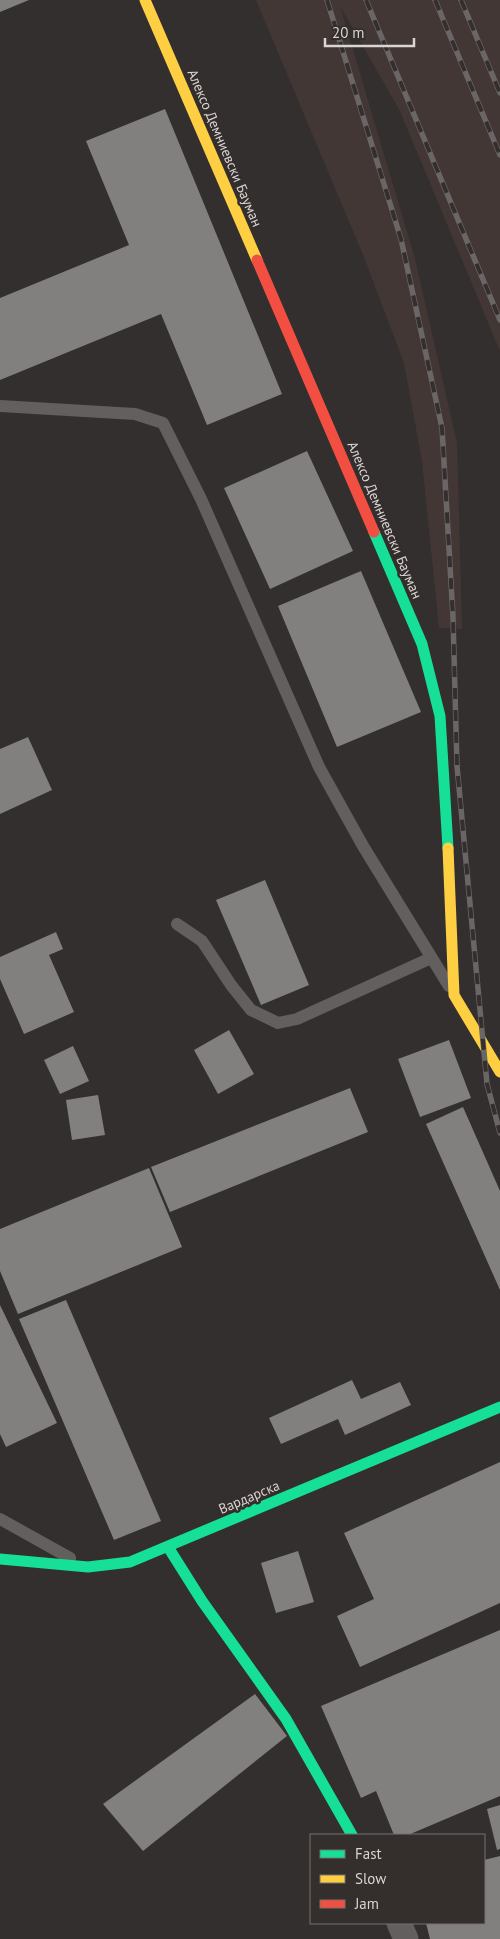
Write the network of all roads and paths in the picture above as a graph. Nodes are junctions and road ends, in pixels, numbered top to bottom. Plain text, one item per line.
1 (145, 0) edge
2 (0, 406) edge
3 (178, 924) dead end
4 (431, 958) junction
5 (454, 995) junction
6 (500, 1072) edge
7 (500, 1407) edge
8 (0, 1519) edge
9 (168, 1547) junction
10 (0, 1559) edge
11 (88, 1567) junction
12 (351, 1834) edge
13 (399, 1924) edge
14 (406, 1939) edge

1 - 5 street, Алексо Демниевски Бауман
2 - 4 lane
3 - 4 lane
4 - 5 lane
5 - 6 street, Алексо Демниевски Бауман
7 - 9 street, Вардарска
8 - 11 lane
9 - 11 street, Вардарска
9 - 12 street
10 - 11 street, Вардарска
13 - 14 street

